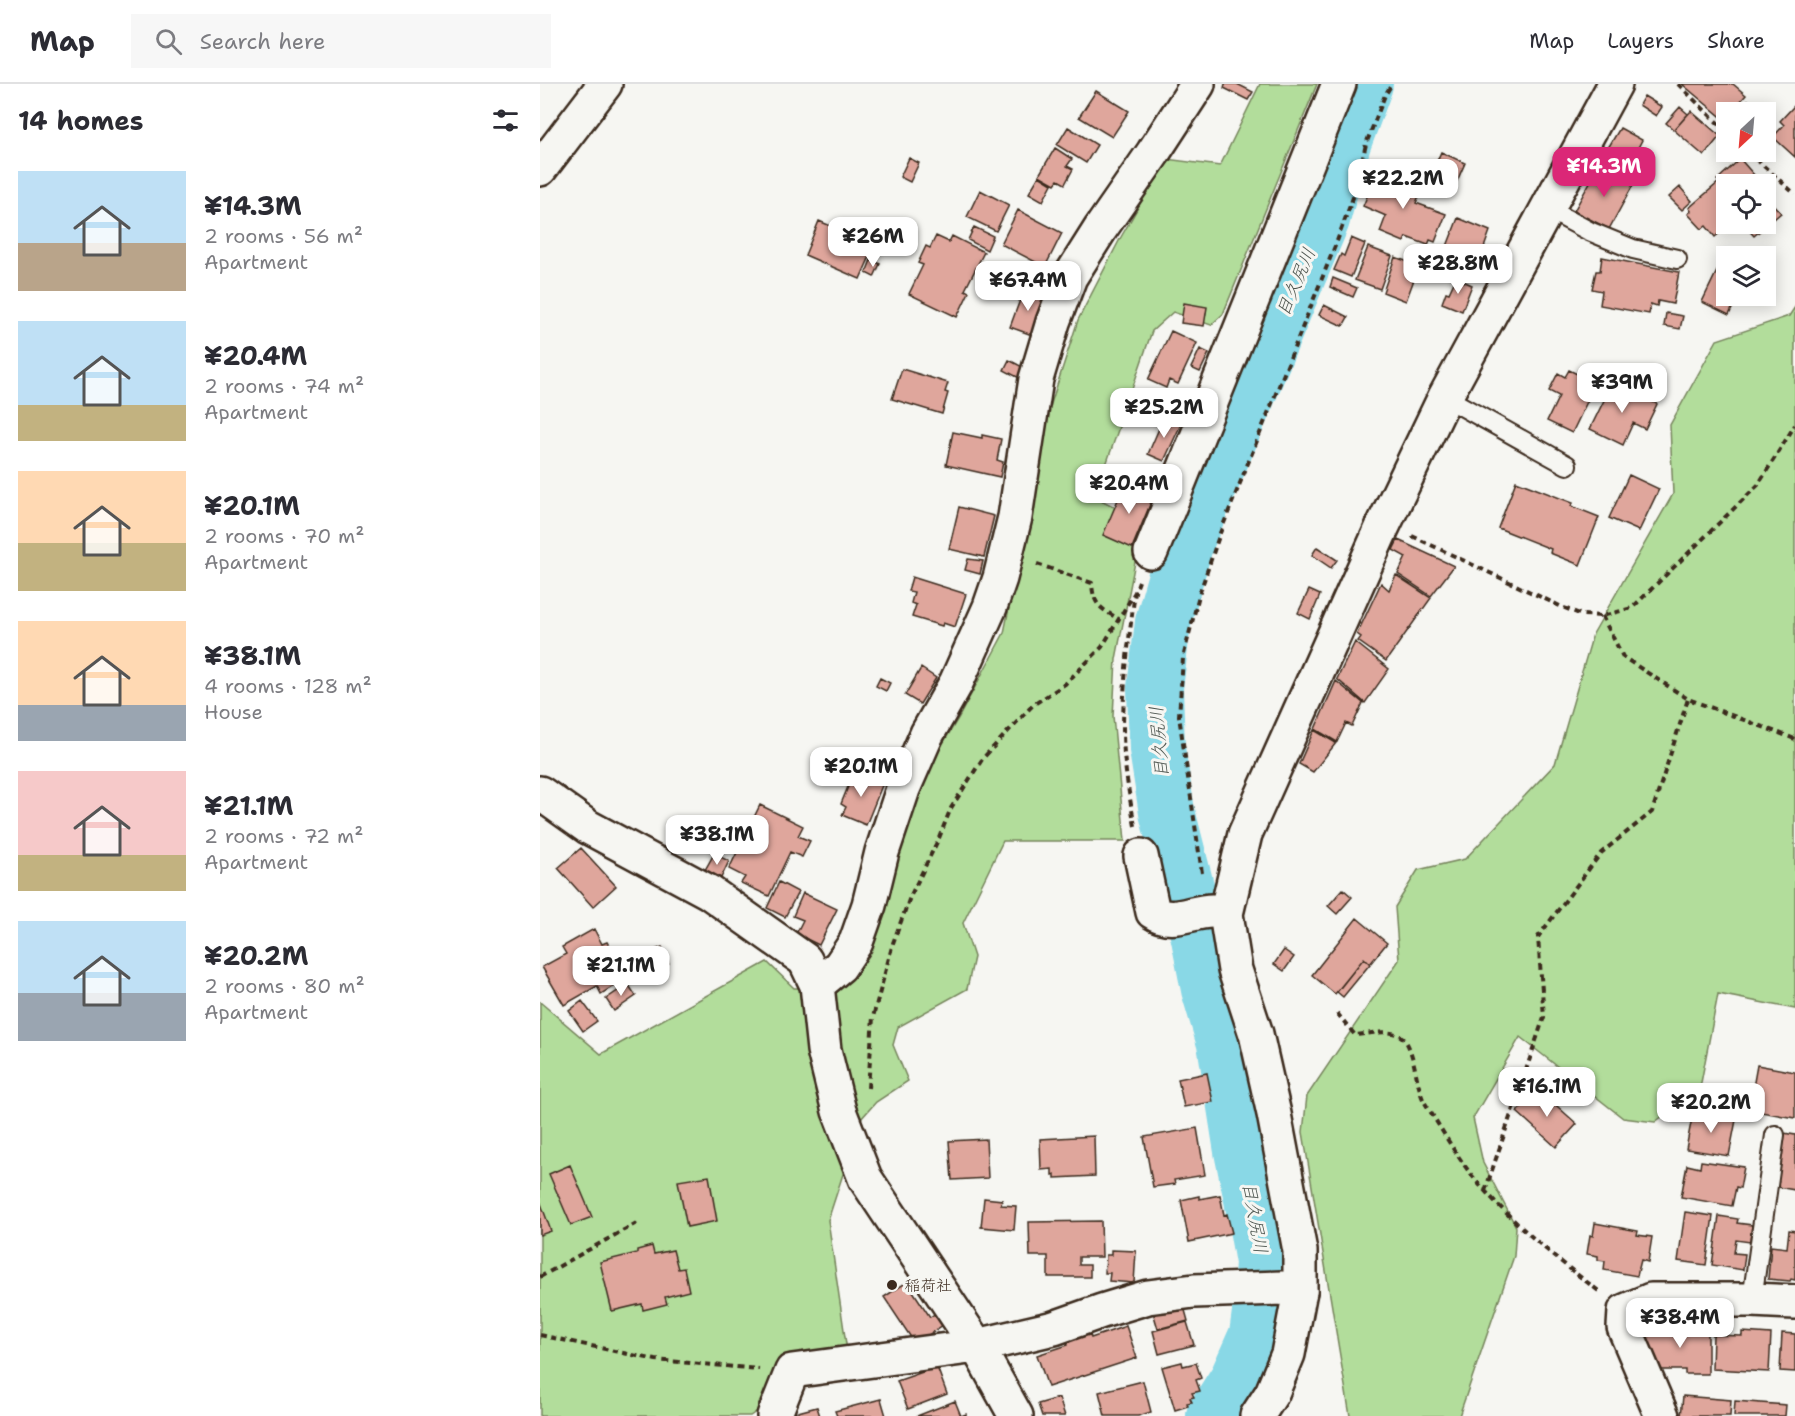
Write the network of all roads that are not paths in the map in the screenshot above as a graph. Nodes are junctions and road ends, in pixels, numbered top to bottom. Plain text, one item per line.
1 (605, 84) edge
2 (1198, 84) edge
3 (1339, 84) edge
4 (1615, 84) edge
5 (540, 169) edge
6 (1546, 208) junction
7 (1677, 259) dead end
8 (1445, 397) junction
9 (1567, 465) dead end
10 (1150, 552) road end
11 (540, 793) edge
12 (1141, 856) road end
13 (1219, 913) junction
14 (817, 985) junction
15 (1776, 1135) dead end
16 (1291, 1289) junction
17 (1752, 1300) junction
18 (1795, 1302) edge
19 (977, 1346) junction
20 (774, 1416) edge
21 (1016, 1416) edge
22 (1257, 1416) edge
23 (1662, 1416) edge

1 - 5 street
2 - 14 street
3 - 10 street
4 - 6 street
6 - 7 lane
6 - 8 street
8 - 9 lane
8 - 13 street
11 - 14 street
12 - 13 street
13 - 16 street
14 - 19 street
15 - 17 lane
16 - 19 street
16 - 22 street
17 - 18 street
17 - 23 street
19 - 20 street
19 - 21 street

